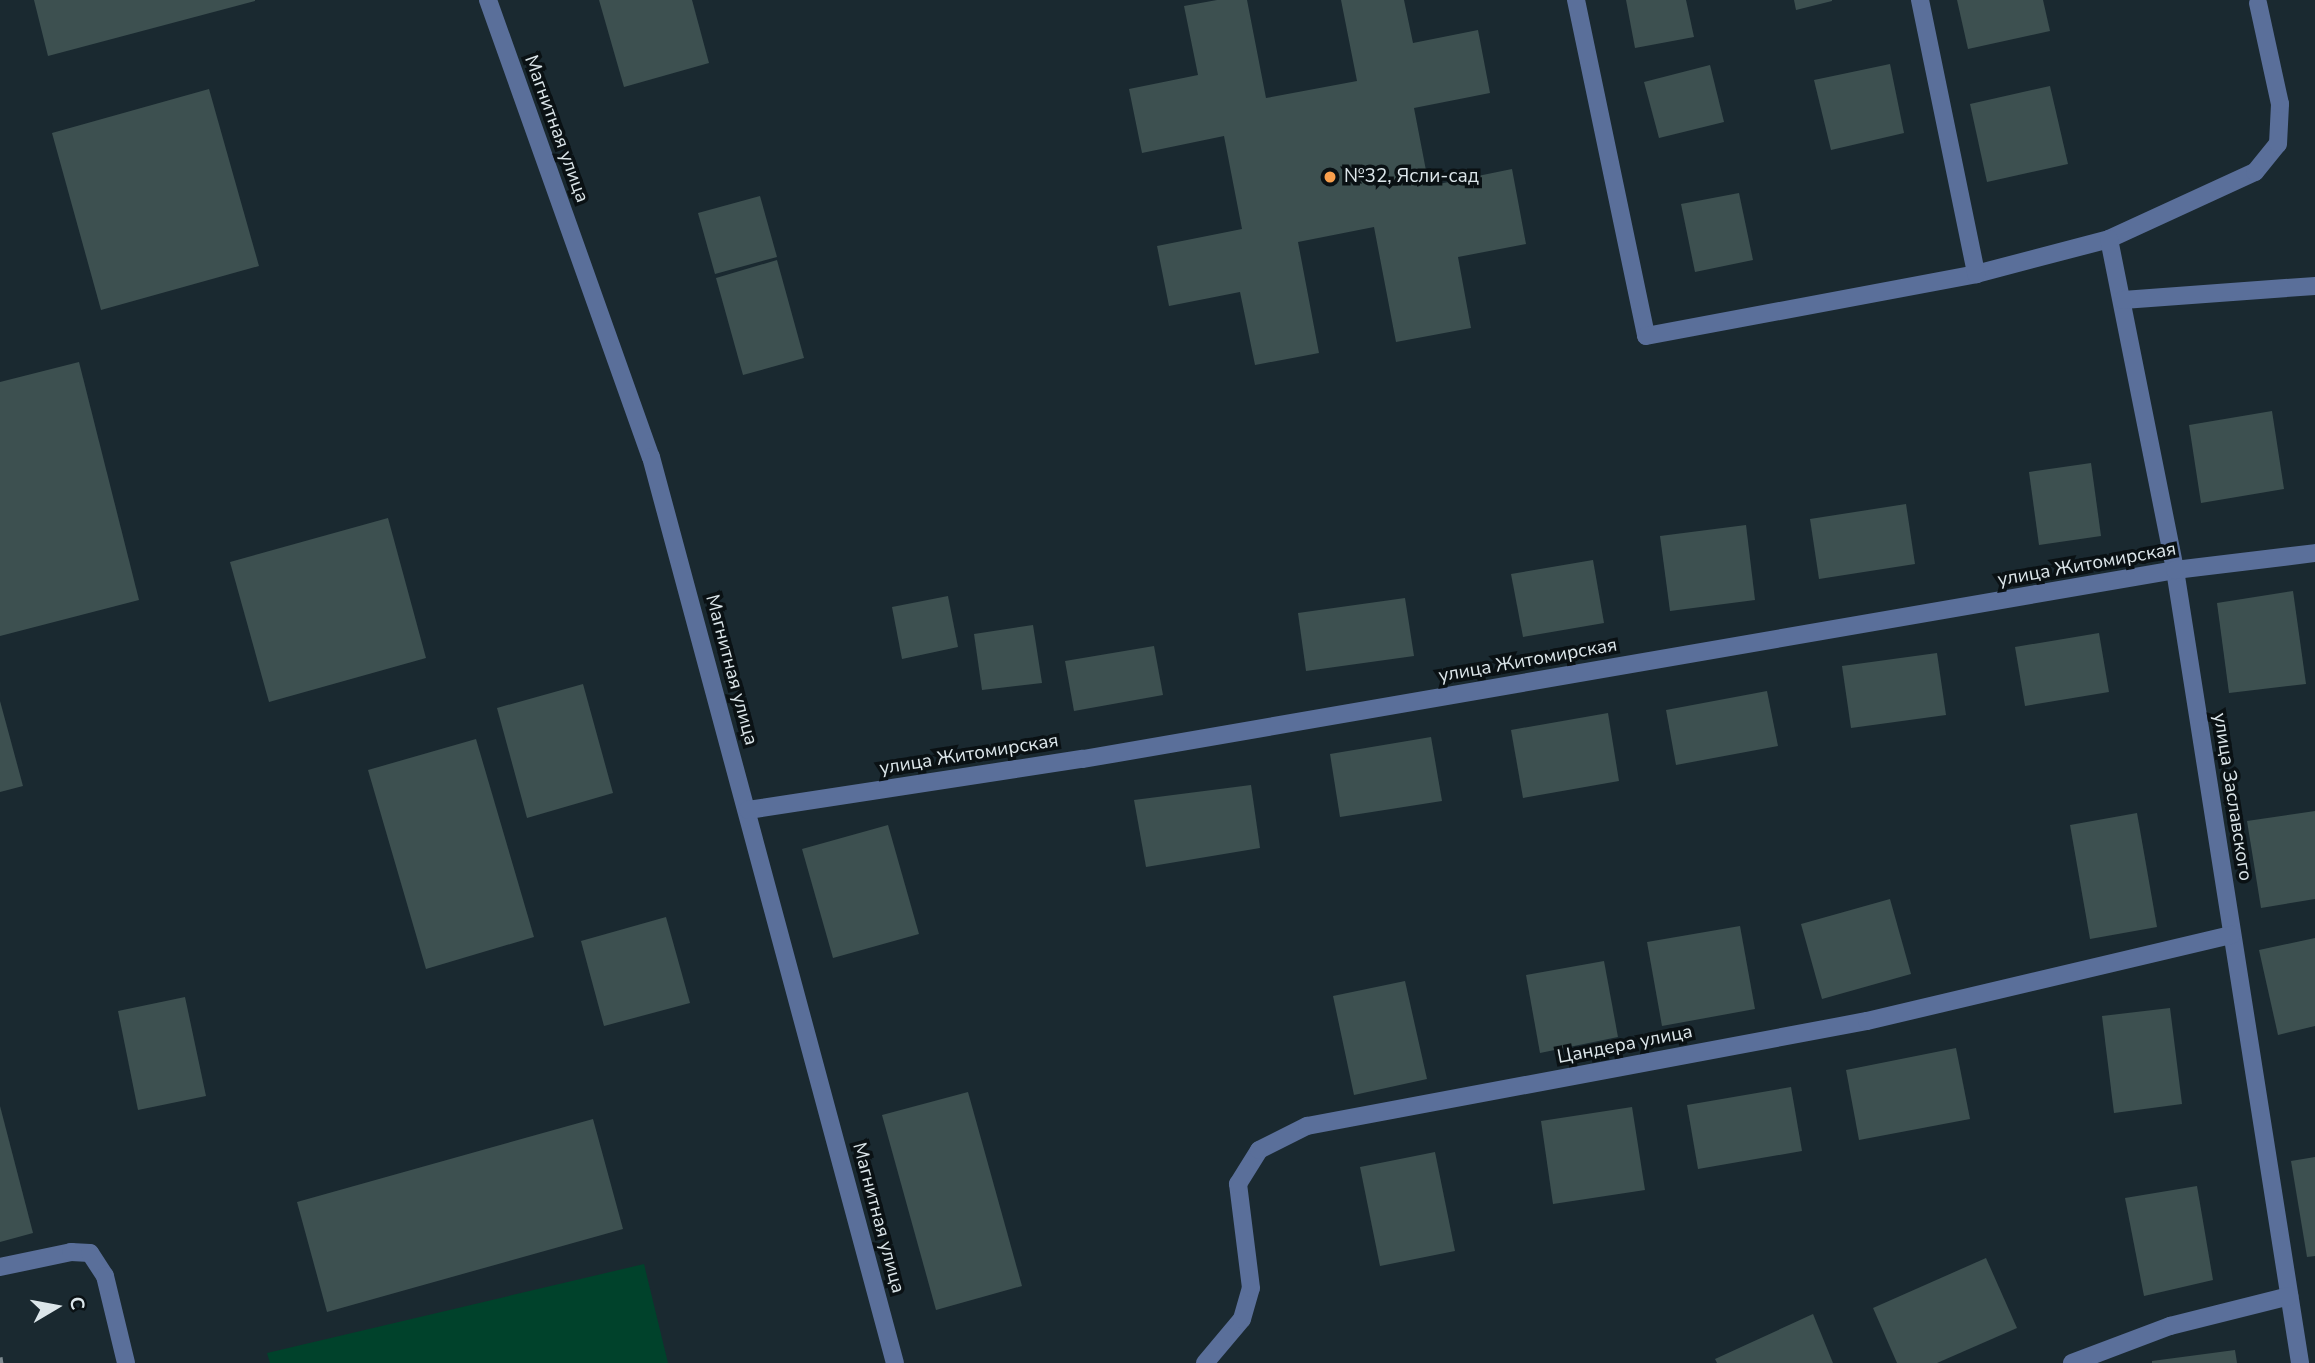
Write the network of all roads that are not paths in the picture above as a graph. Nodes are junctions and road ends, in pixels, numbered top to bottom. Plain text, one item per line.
1 (488, 0) edge
2 (1576, 0) edge
3 (1920, 0) edge
4 (2258, 3) dead end
5 (2109, 239) junction
6 (1976, 274) junction
7 (2315, 286) edge
8 (2123, 300) junction
9 (2315, 553) edge
10 (2175, 570) junction
11 (748, 810) junction
12 (2232, 935) junction
13 (0, 1267) edge
14 (2289, 1296) junction
15 (126, 1363) edge
16 (895, 1363) edge
17 (1205, 1363) edge
18 (2072, 1363) edge
19 (2300, 1363) edge

1 - 11 street, Магнитная улица
2 - 6 street
3 - 6 street
4 - 5 street
5 - 6 street
5 - 8 street, улица Заславского
7 - 8 street
8 - 10 street, улица Заславского
9 - 10 street, улица Житомирская
10 - 11 street, улица Житомирская
10 - 12 street, улица Заславского
11 - 16 street, Магнитная улица
12 - 14 street, улица Заславского
12 - 17 street, Цандера улица
13 - 15 street
14 - 18 street
14 - 19 street, улица Заславского

